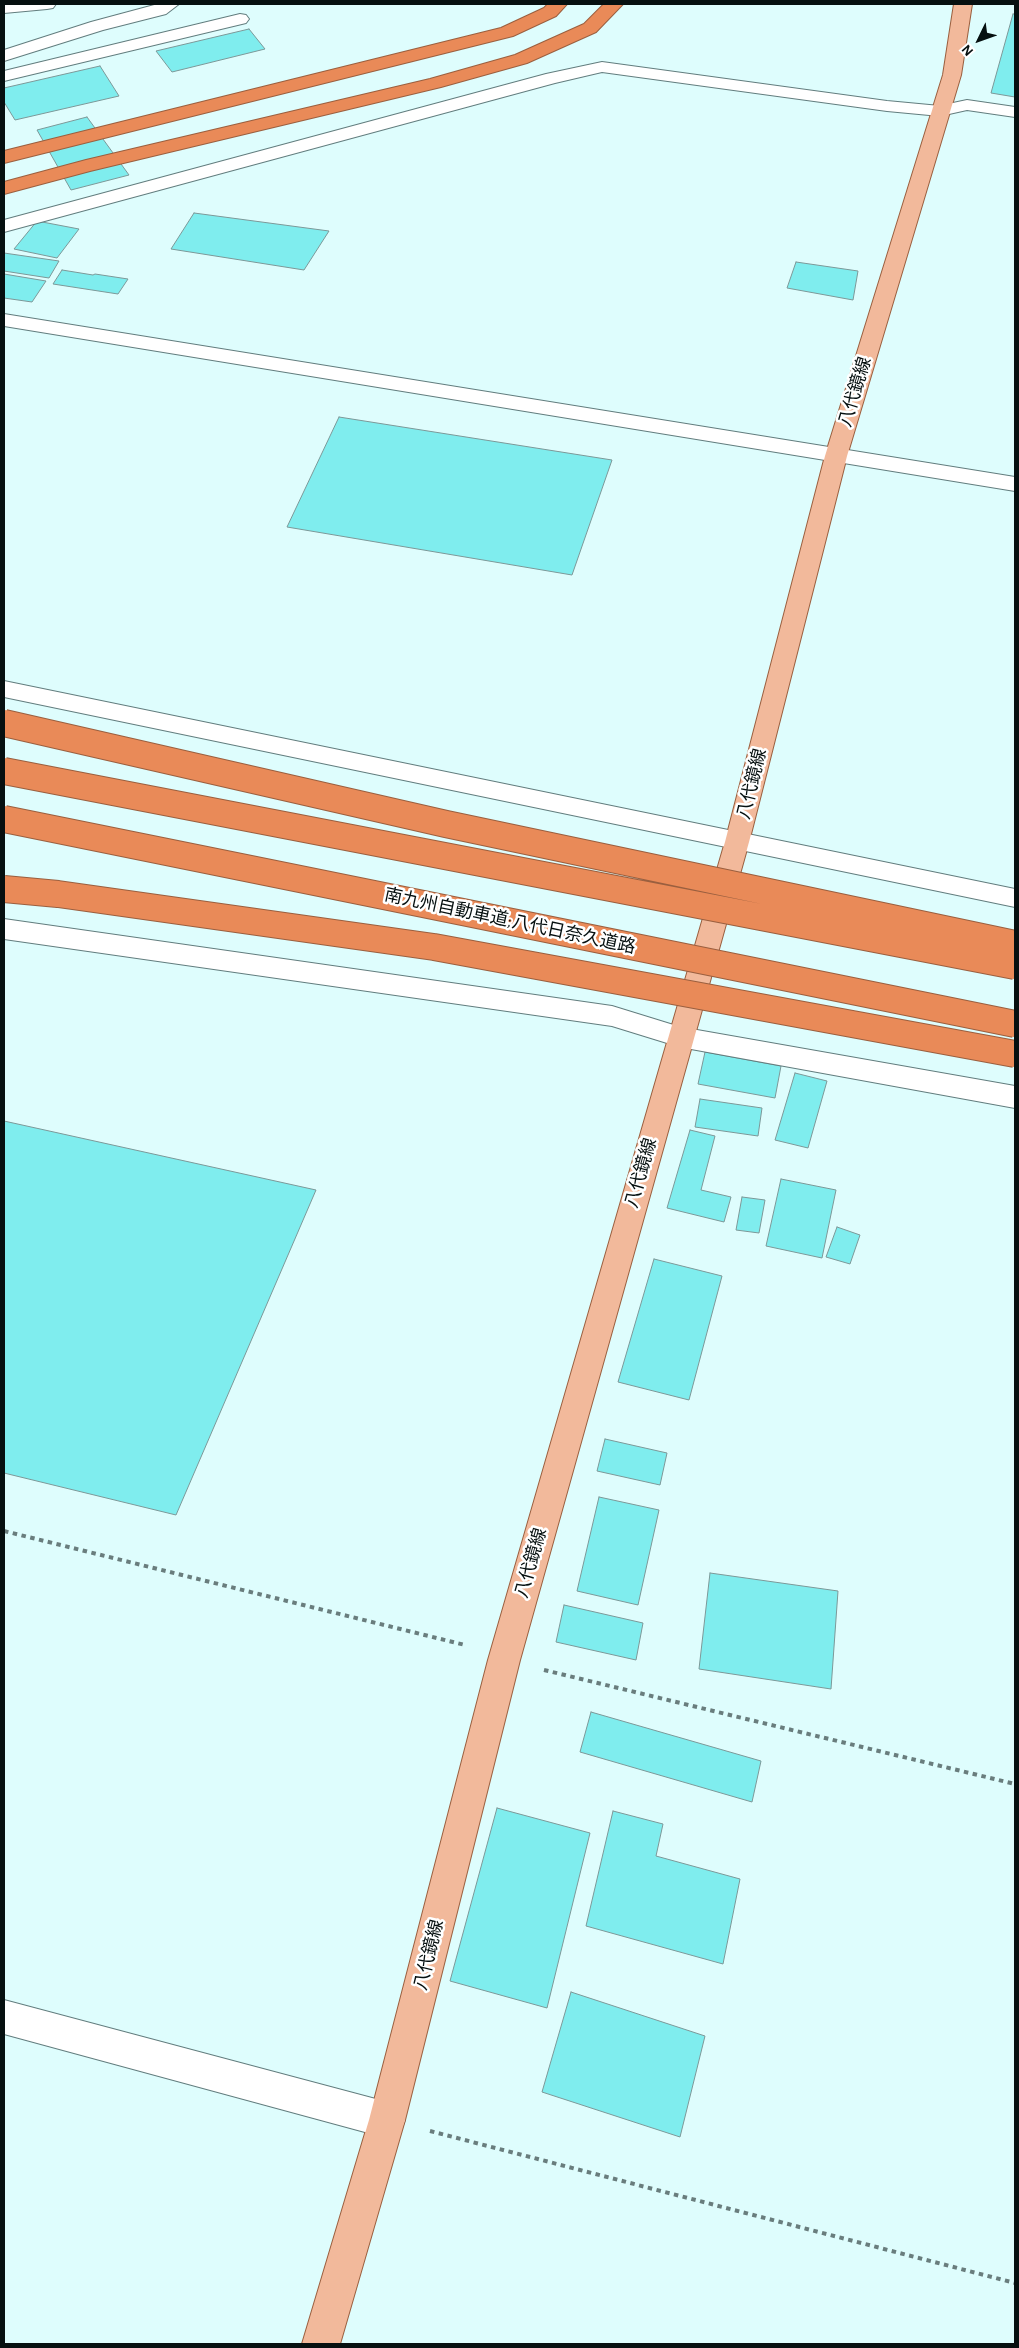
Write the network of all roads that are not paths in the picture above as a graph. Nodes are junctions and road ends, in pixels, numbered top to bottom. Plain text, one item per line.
1 (47, 4) edge
2 (170, 4) edge
3 (558, 4) edge
4 (614, 4) edge
5 (963, 4) edge
6 (4, 8) edge
7 (240, 19) dead end
8 (4, 56) edge
9 (4, 76) edge
10 (940, 111) junction
11 (1015, 112) edge
12 (4, 157) edge
13 (4, 188) edge
14 (4, 226) edge
15 (4, 320) edge
16 (836, 456) junction
17 (1015, 484) edge
18 (4, 689) edge
19 (4, 723) edge
20 (4, 770) edge
21 (4, 819) edge
22 (737, 842) junction
23 (4, 889) edge
24 (1015, 898) edge
25 (4, 929) edge
26 (1015, 944) edge
27 (1015, 966) edge
28 (1015, 1024) edge
29 (680, 1036) junction
30 (1015, 1054) edge
31 (1015, 1097) edge
32 (4, 2017) edge
33 (386, 2120) junction
34 (321, 2344) edge

1 - 6 street
2 - 8 street
3 - 12 highway
4 - 13 highway
5 - 10 main road, 八代鏡線
7 - 9 street
10 - 11 street
10 - 14 street
10 - 16 main road, 八代鏡線
15 - 16 street
16 - 17 street
16 - 22 main road, 八代鏡線
18 - 22 street
19 - 26 highway, bridge
20 - 27 highway, bridge
21 - 28 highway, 南九州自動車道;八代日奈久道路, bridge
22 - 24 street
22 - 29 main road, 八代鏡線
23 - 30 highway, bridge
25 - 29 street
29 - 31 street
29 - 33 main road, 八代鏡線
32 - 33 street
33 - 34 main road, 八代鏡線

